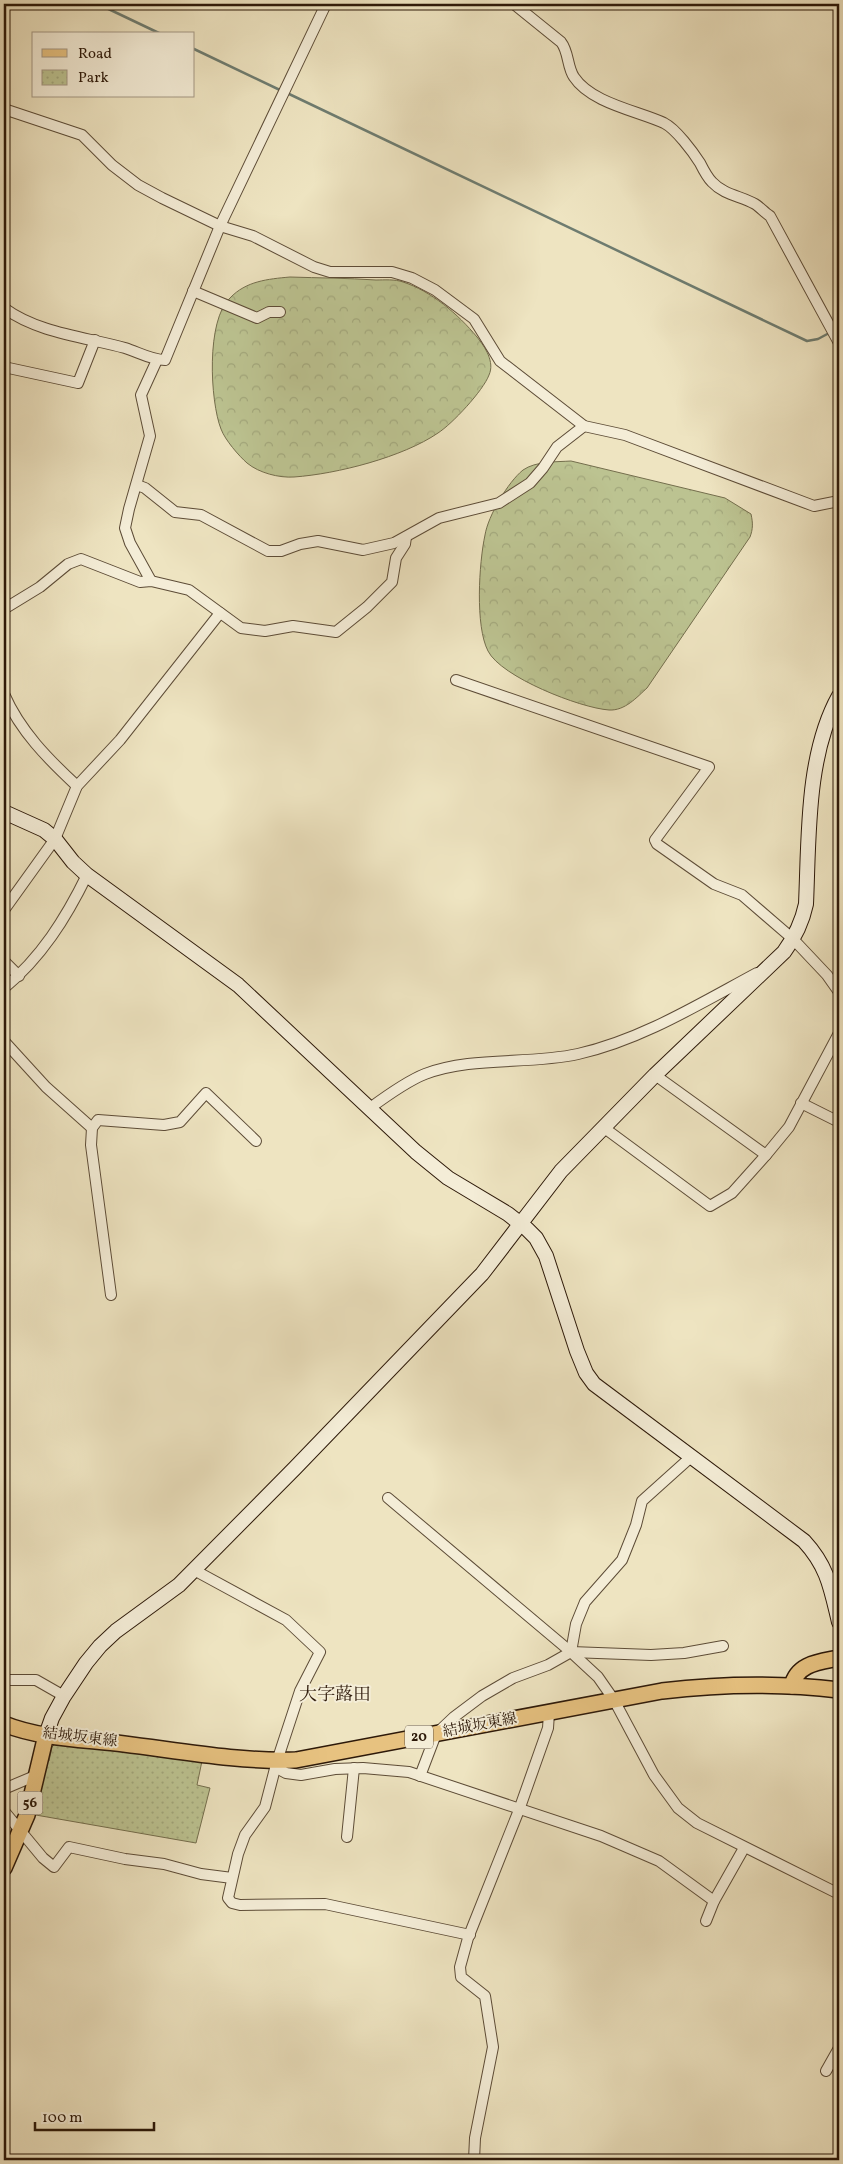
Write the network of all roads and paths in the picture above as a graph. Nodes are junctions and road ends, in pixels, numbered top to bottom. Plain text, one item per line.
1 (326, 4) edge
2 (514, 4) edge
3 (4, 109) edge
4 (220, 226) junction
5 (193, 291) junction
6 (4, 308) edge
7 (280, 312) dead end
8 (94, 340) junction
9 (839, 343) edge
10 (157, 360) junction
11 (4, 367) edge
12 (584, 426) junction
13 (137, 484) junction
14 (839, 501) edge
15 (406, 537) junction
16 (151, 581) junction
17 (4, 609) edge
18 (220, 613) junction
19 (456, 680) dead end
20 (4, 694) edge
21 (839, 696) edge
22 (77, 786) junction
23 (4, 812) edge
24 (55, 839) junction
25 (87, 875) junction
26 (4, 910) edge
27 (793, 939) junction
28 (4, 961) edge
29 (769, 967) junction
30 (19, 976) junction
31 (4, 988) edge
32 (839, 992) edge
33 (839, 1034) edge
34 (4, 1041) edge
35 (655, 1075) junction
36 (801, 1103) junction
37 (370, 1108) junction
38 (839, 1122) edge
39 (603, 1127) junction
40 (92, 1128) junction
41 (256, 1141) dead end
42 (766, 1155) junction
43 (522, 1223) junction
44 (111, 1295) dead end
45 (691, 1457) junction
46 (388, 1498) dead end
47 (194, 1570) junction
48 (839, 1622) edge
49 (723, 1646) dead end
50 (571, 1652) junction
51 (839, 1658) edge
52 (4, 1680) edge
53 (792, 1686) junction
54 (839, 1690) edge
55 (64, 1696) junction
56 (614, 1700) junction
57 (549, 1713) junction
58 (4, 1724) edge
59 (436, 1734) junction
60 (46, 1735) junction
61 (276, 1764) junction
62 (354, 1768) junction
63 (38, 1775) junction
64 (420, 1776) junction
65 (4, 1789) edge
66 (4, 1810) edge
67 (519, 1810) junction
68 (21, 1831) junction
69 (346, 1837) dead end
70 (744, 1848) junction
71 (4, 1868) edge
72 (232, 1878) junction
73 (839, 1894) edge
74 (714, 1901) junction
75 (706, 1921) dead end
76 (470, 1935) junction
77 (839, 2048) edge
78 (826, 2071) dead end
79 (474, 2160) edge

1 - 4 street
2 - 9 street
3 - 4 street
4 - 5 street
4 - 12 street
5 - 7 street
5 - 10 street
6 - 8 street
8 - 10 street
8 - 11 street
10 - 13 street
12 - 14 street
12 - 15 street
13 - 15 street
13 - 16 street
15 - 18 street
16 - 17 street
16 - 18 street
18 - 22 street
19 - 27 street
20 - 22 street
21 - 27 street
22 - 24 street
23 - 24 street
24 - 25 street
24 - 26 street
25 - 30 street
25 - 37 street
27 - 29 street
27 - 32 street
28 - 30 street
29 - 35 street
29 - 37 street
30 - 31 street
33 - 36 street
34 - 40 street
35 - 39 street
35 - 42 street
36 - 38 street
36 - 42 street
37 - 43 street
39 - 42 street
39 - 43 street
40 - 41 street
40 - 44 street
43 - 45 street
43 - 47 street
45 - 48 street
45 - 50 street
46 - 50 street
47 - 55 street
47 - 61 street
49 - 50 street
50 - 56 street
50 - 59 street
51 - 53 main road
52 - 55 street
53 - 54 main road, 結城坂東線 / 20
53 - 56 main road, 結城坂東線 / 20
55 - 60 street
56 - 57 main road, 結城坂東線 / 20
56 - 70 street
57 - 59 main road, 結城坂東線 / 20
57 - 67 street
58 - 60 main road, 結城坂東線 / 20
59 - 61 main road, 結城坂東線 / 20
59 - 64 street
60 - 61 main road, 結城坂東線 / 20
60 - 63 main road, 56
61 - 62 street
61 - 72 street
62 - 64 street
62 - 69 street
63 - 65 street
63 - 68 main road, 56
64 - 67 street
66 - 68 street
67 - 74 street
67 - 76 street
68 - 71 main road, 56
68 - 72 street
70 - 73 street
70 - 74 street
72 - 76 street
74 - 75 street
76 - 79 street
77 - 78 street

